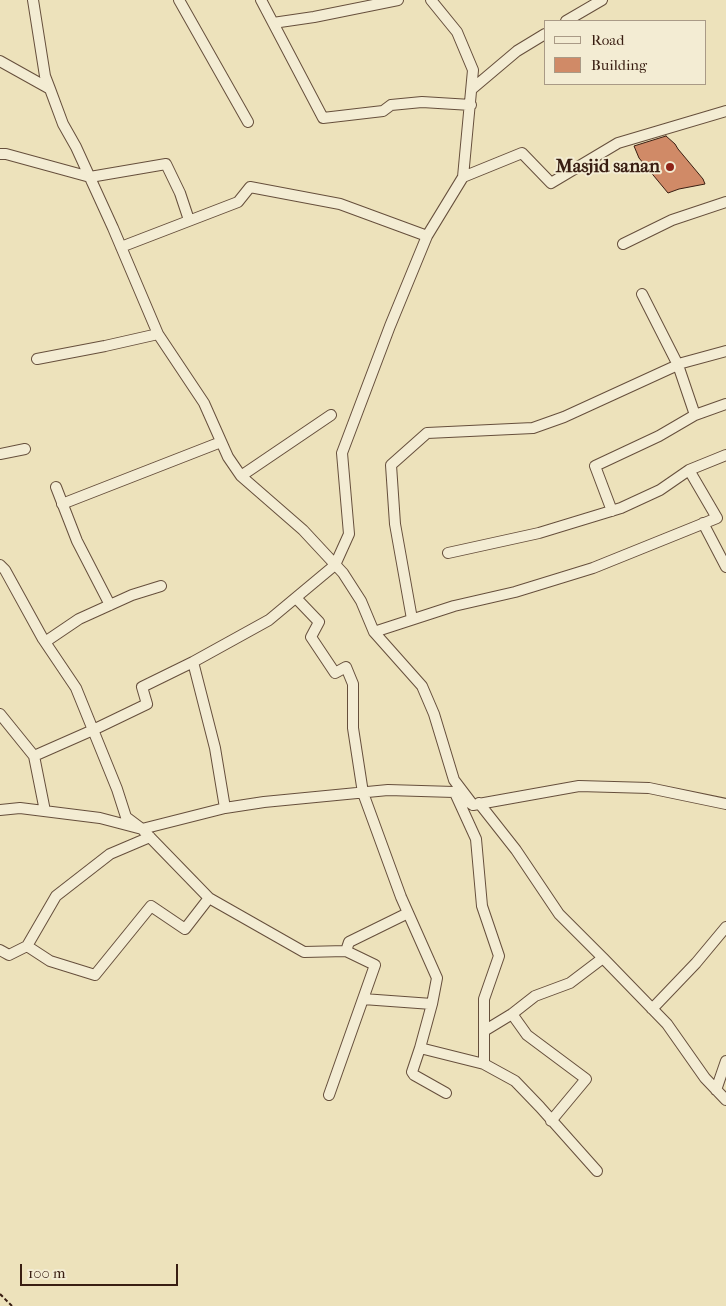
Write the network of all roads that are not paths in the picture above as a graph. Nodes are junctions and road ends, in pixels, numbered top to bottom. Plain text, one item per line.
1 (33, 0) edge
2 (179, 0) edge
3 (261, 0) edge
4 (398, 0) edge
5 (431, 0) edge
6 (602, 0) edge
7 (568, 20) edge
8 (273, 23) junction
9 (544, 35) edge
10 (0, 61) edge
11 (50, 89) junction
12 (472, 89) junction
13 (471, 105) junction
14 (726, 111) edge
15 (248, 122) dead end
16 (0, 154) edge
17 (463, 176) junction
18 (90, 177) junction
19 (726, 202) edge
20 (189, 220) junction
21 (427, 236) junction
22 (623, 244) dead end
23 (121, 246) junction
24 (642, 294) dead end
25 (158, 334) junction
26 (726, 350) edge
27 (37, 359) dead end
28 (678, 365) junction
29 (726, 404) edge
30 (331, 415) dead end
31 (695, 415) junction
32 (222, 442) junction
33 (25, 449) dead end
34 (0, 454) edge
35 (726, 455) edge
36 (689, 470) junction
37 (241, 476) junction
38 (56, 487) dead end
39 (62, 504) junction
40 (612, 511) junction
41 (703, 523) junction
42 (448, 552) dead end
43 (0, 565) edge
44 (335, 565) junction
45 (726, 567) edge
46 (161, 586) dead end
47 (296, 598) junction
48 (110, 605) junction
49 (412, 619) junction
50 (374, 632) junction
51 (45, 642) junction
52 (193, 662) junction
53 (0, 714) edge
54 (93, 730) junction
55 (34, 756) junction
56 (363, 792) junction
57 (454, 792) junction
58 (476, 804) junction
59 (726, 804) edge
60 (225, 808) junction
61 (0, 810) edge
62 (45, 811) junction
63 (146, 833) junction
64 (208, 898) junction
65 (408, 913) junction
66 (726, 927) edge
67 (27, 946) junction
68 (0, 950) edge
69 (346, 951) junction
70 (603, 958) junction
71 (363, 999) junction
72 (432, 1004) junction
73 (652, 1009) junction
74 (512, 1014) junction
75 (484, 1031) junction
76 (420, 1048) junction
77 (726, 1062) edge
78 (484, 1064) junction
79 (716, 1090) junction
80 (446, 1093) dead end
81 (329, 1095) dead end
82 (726, 1100) edge
83 (551, 1121) junction
84 (597, 1171) dead end

1 - 11 street
2 - 15 street
3 - 8 street
4 - 8 street
5 - 12 street
6 - 7 street
8 - 13 street
9 - 12 street
10 - 11 street
11 - 18 street
12 - 13 street
13 - 17 street
14 - 17 street
16 - 18 street
17 - 21 street
18 - 20 street
18 - 23 street
19 - 22 street
20 - 21 street
20 - 23 street
21 - 44 street
23 - 25 street
24 - 28 street
25 - 27 street
25 - 32 street
26 - 28 street
28 - 31 street
28 - 49 street
29 - 31 street
30 - 37 street
31 - 40 street
32 - 37 street
32 - 39 street
33 - 34 street
35 - 36 street
36 - 40 street
36 - 41 street
37 - 44 street
38 - 39 street
39 - 48 street
40 - 42 street
41 - 45 street
41 - 49 street
43 - 51 street
44 - 47 street
44 - 50 street
46 - 48 street
47 - 52 street
47 - 56 street
48 - 51 street
49 - 50 street
50 - 58 street
51 - 54 street
52 - 54 street
52 - 60 street
53 - 55 street
54 - 55 street
54 - 63 street
55 - 62 street
56 - 57 street
56 - 60 street
56 - 65 street
57 - 58 street
57 - 75 street
58 - 59 street
58 - 70 street
60 - 63 street
61 - 62 street
62 - 63 street
63 - 64 street
63 - 67 street
64 - 67 street
64 - 69 street
65 - 69 street
65 - 72 street
66 - 73 street
67 - 68 street
69 - 71 street
70 - 73 street
70 - 74 street
71 - 72 street
71 - 81 street
72 - 76 street
73 - 79 street
74 - 75 street
74 - 83 street
75 - 78 street
76 - 78 street
76 - 80 street
77 - 79 street
78 - 83 street
79 - 82 street
83 - 84 street

